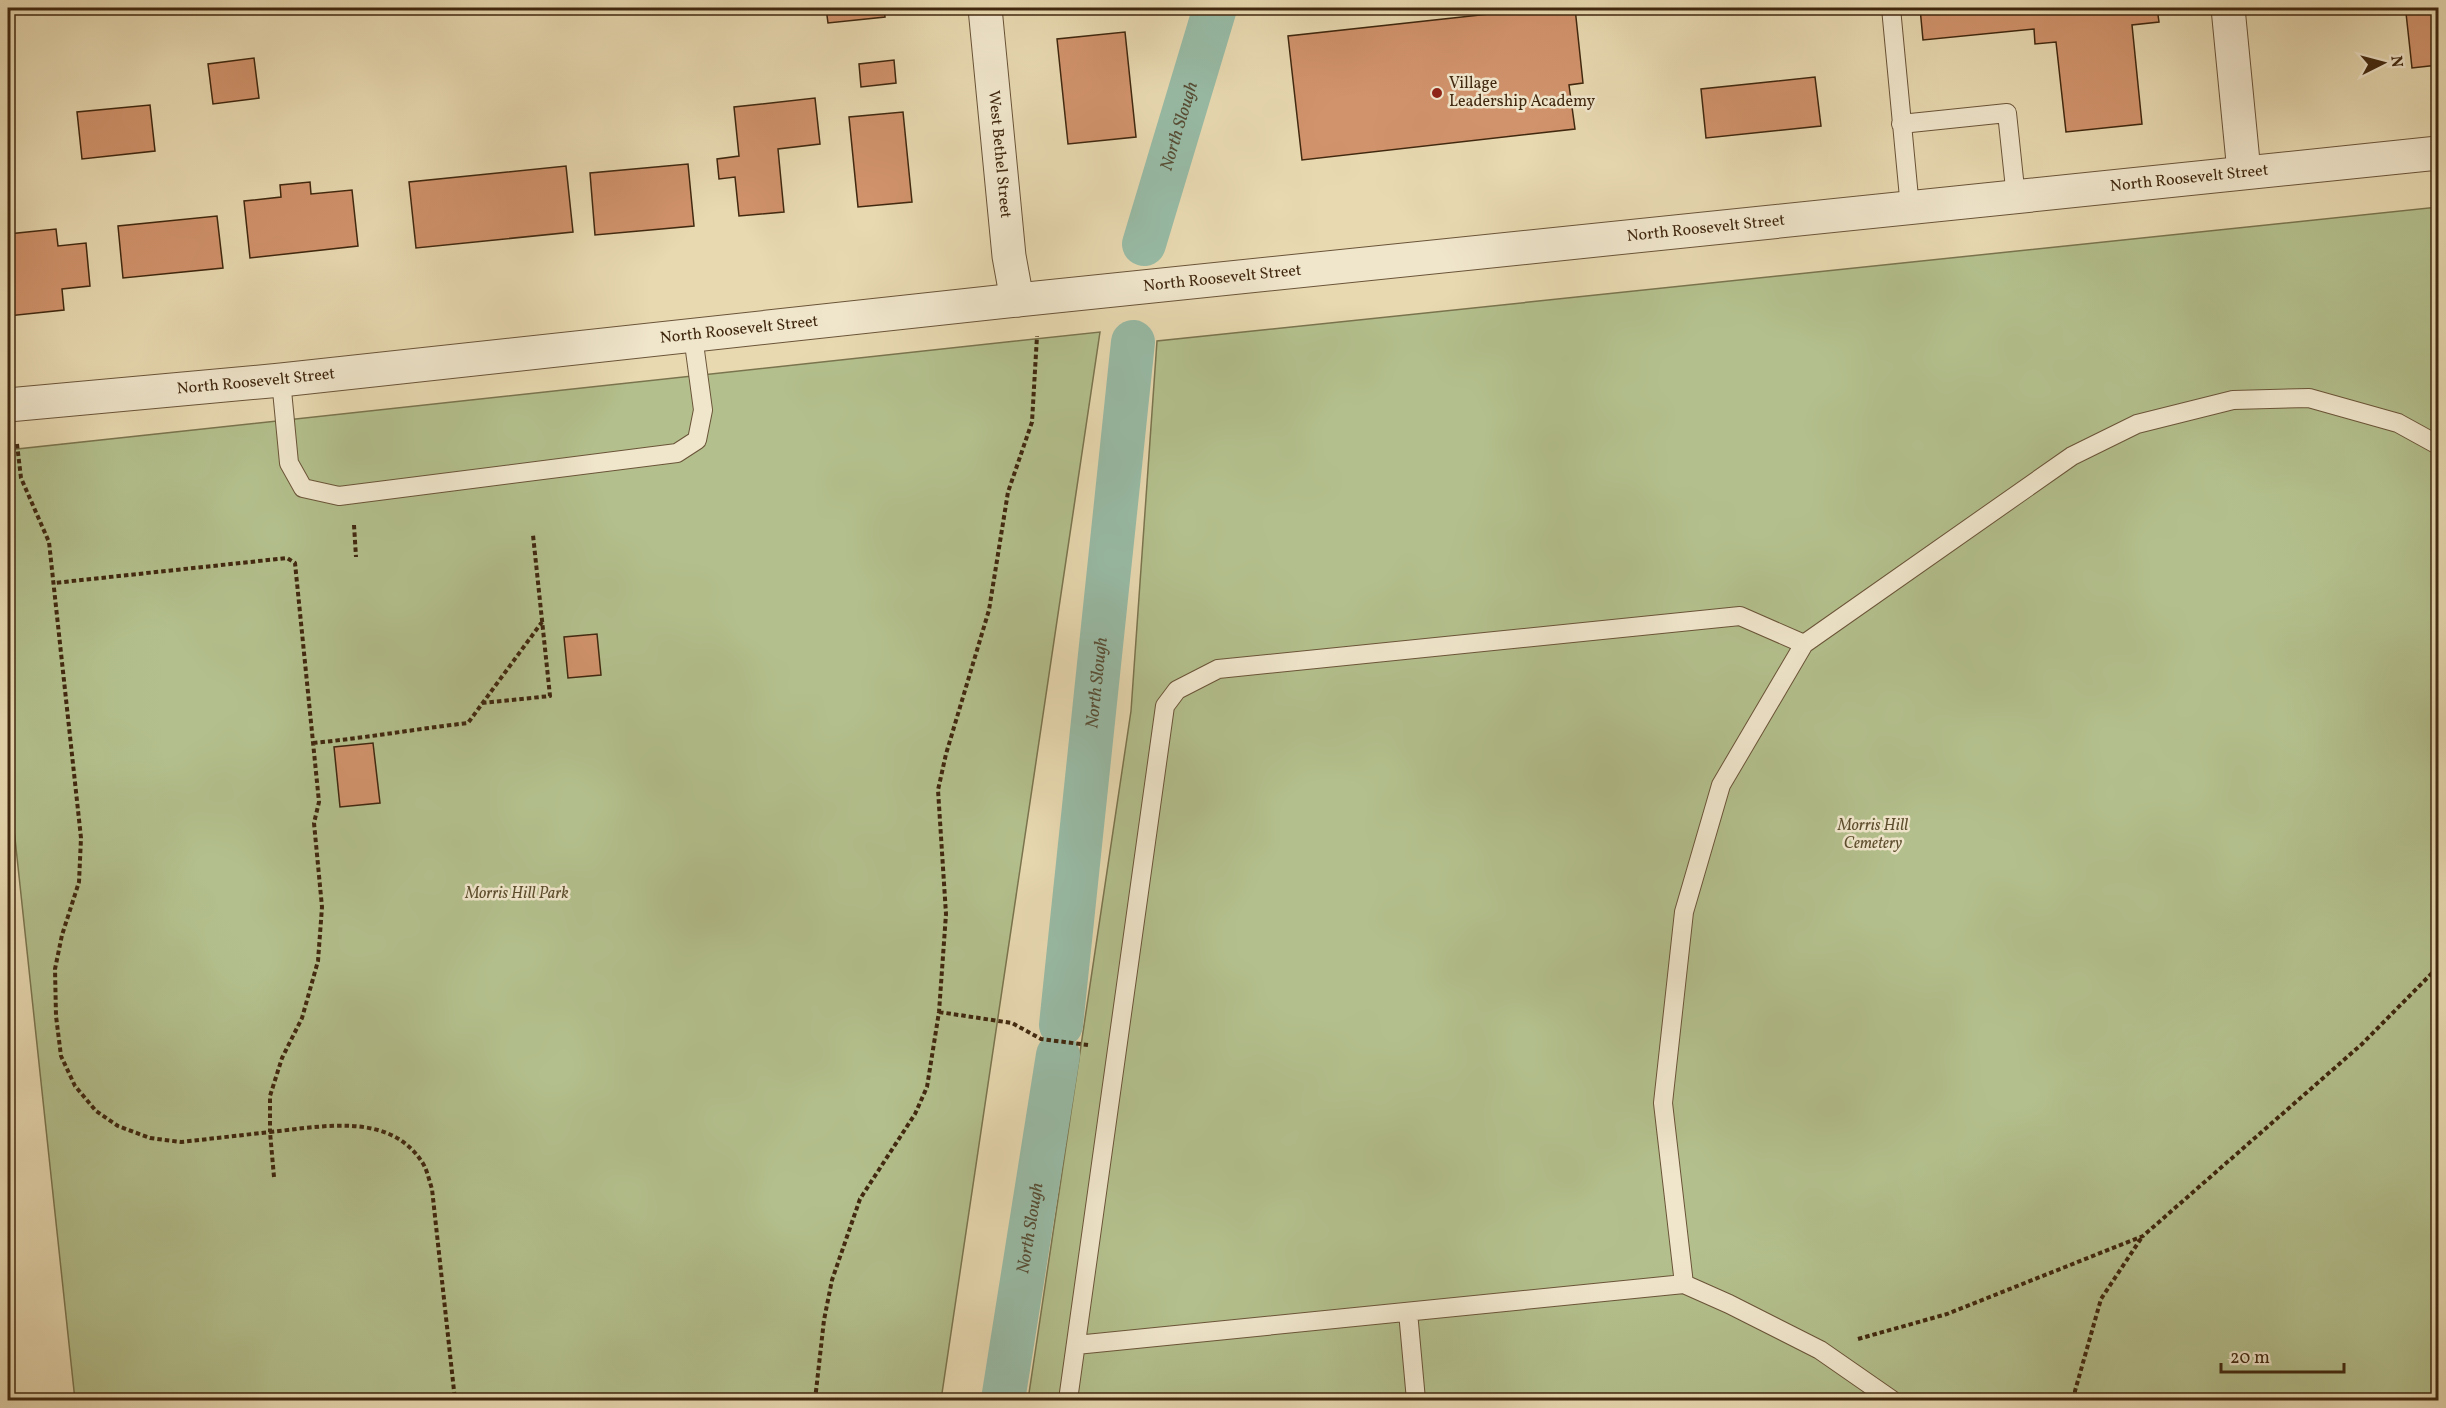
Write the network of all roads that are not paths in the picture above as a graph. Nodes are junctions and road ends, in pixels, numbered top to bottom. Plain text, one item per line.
1 (985, 8) edge
2 (1891, 8) edge
3 (2228, 8) edge
4 (1901, 124) junction
5 (2439, 153) edge
6 (2244, 172) junction
7 (2016, 198) junction
8 (1910, 208) junction
9 (1017, 300) junction
10 (693, 336) junction
11 (281, 380) junction
12 (8, 405) edge
13 (2439, 445) edge
14 (1804, 644) junction
15 (1684, 1284) junction
16 (1408, 1312) junction
17 (1076, 1345) junction
18 (1068, 1401) edge
19 (1416, 1401) edge
20 (1892, 1401) edge

1 - 9 street, West Bethel Street
2 - 4 lane
3 - 6 street
4 - 7 lane
4 - 8 lane
5 - 6 street, North Roosevelt Street
6 - 7 street, North Roosevelt Street
7 - 8 street, North Roosevelt Street
8 - 9 street, North Roosevelt Street
9 - 10 street, North Roosevelt Street
10 - 11 street, North Roosevelt Street
10 - 11 lane
11 - 12 street, North Roosevelt Street
13 - 14 lane
14 - 15 lane
14 - 17 lane
15 - 16 lane
15 - 20 lane
16 - 17 lane
16 - 19 lane
17 - 18 lane

